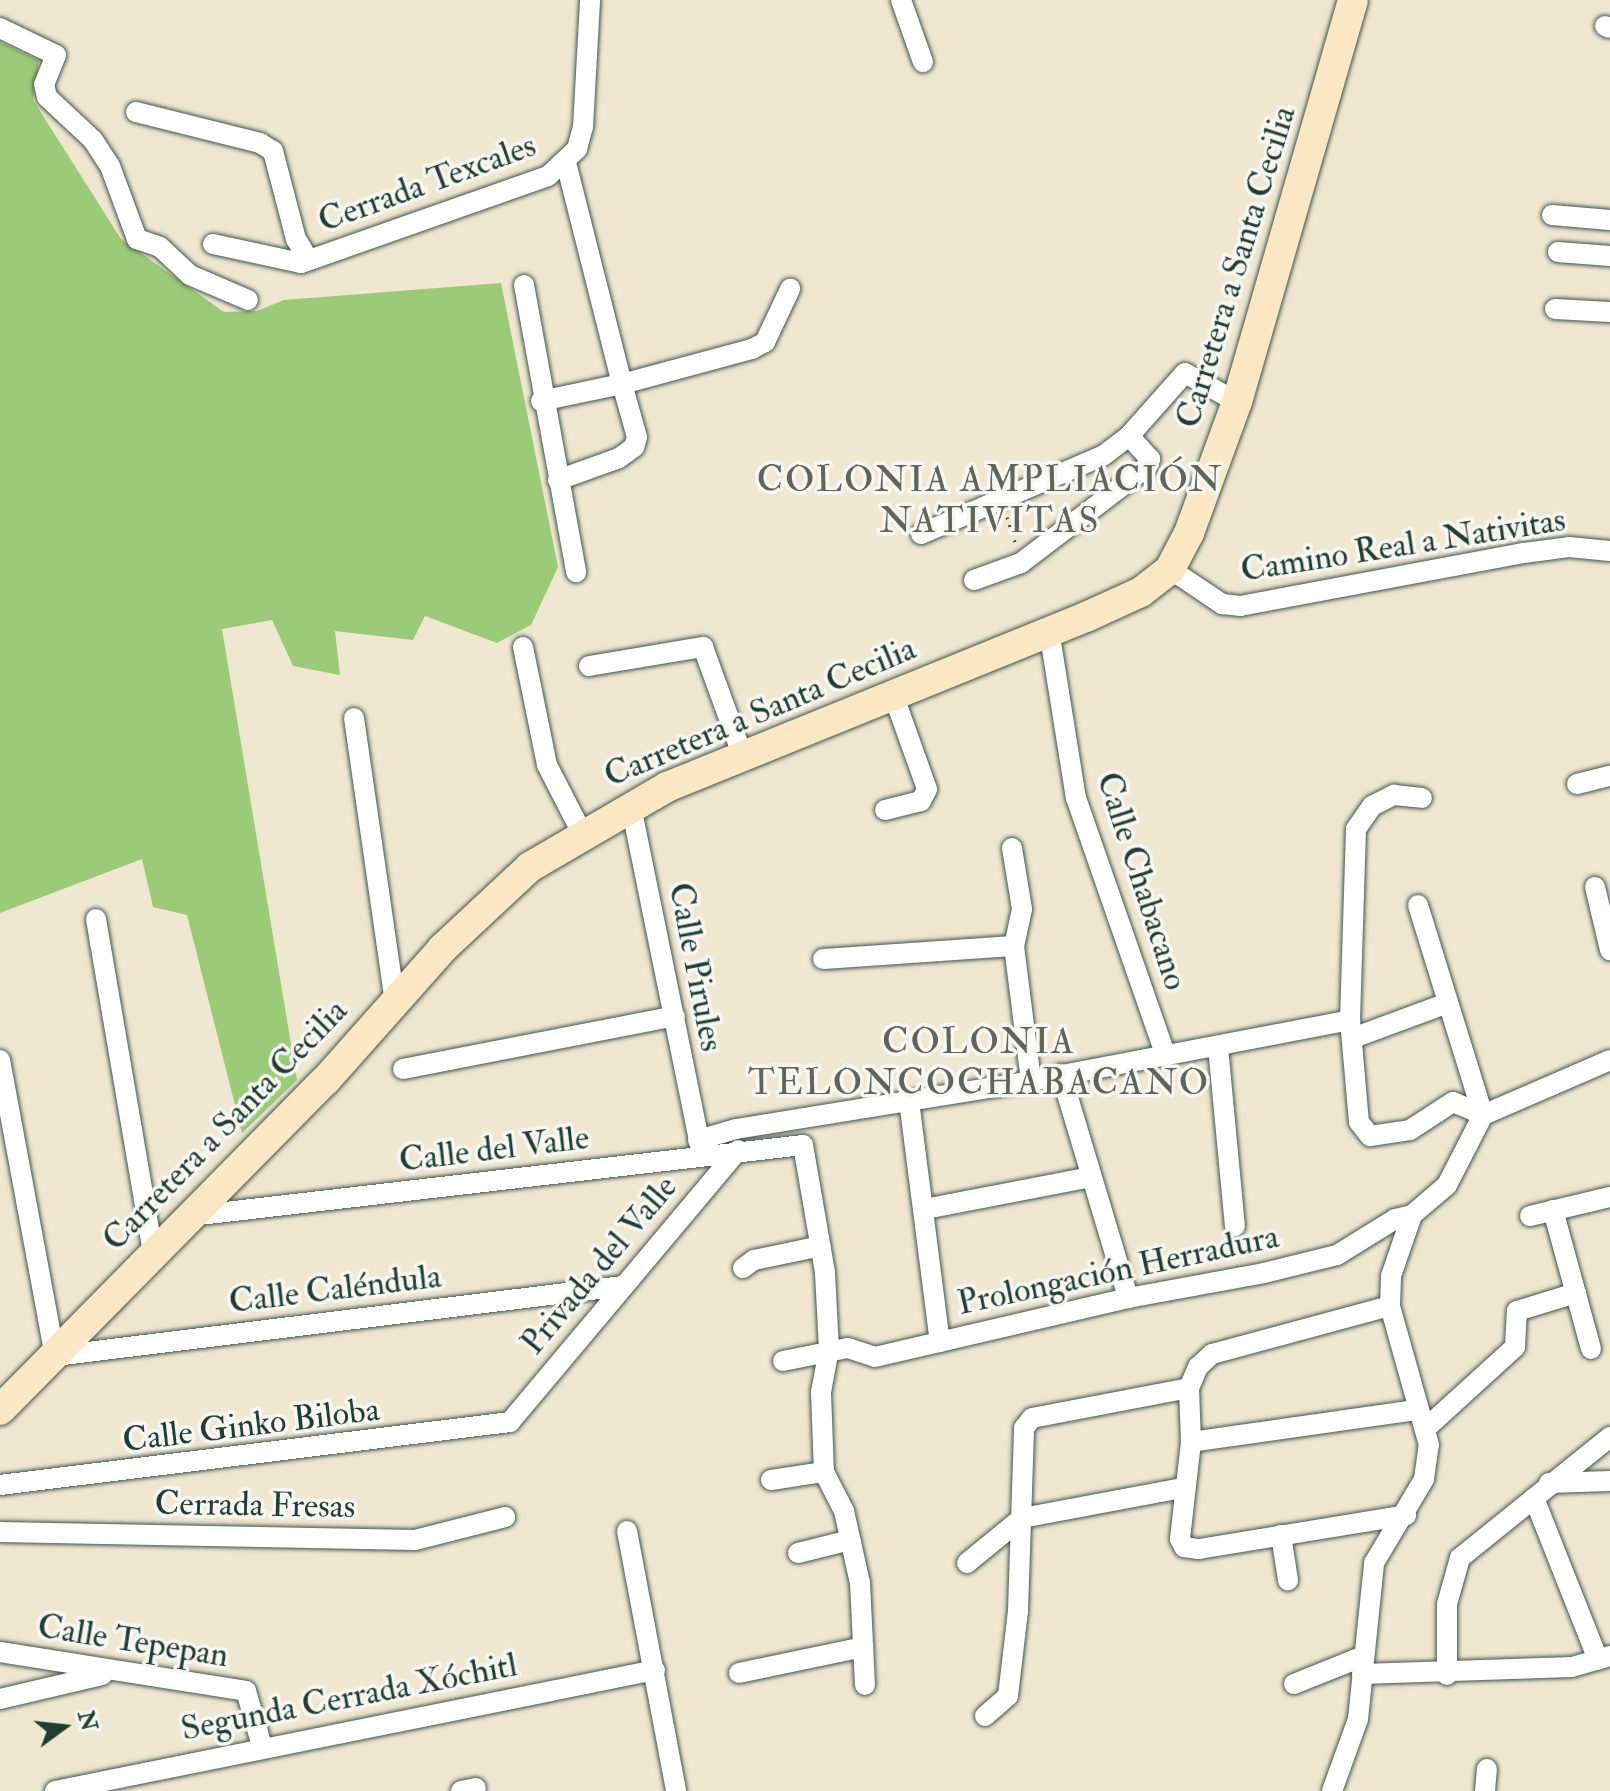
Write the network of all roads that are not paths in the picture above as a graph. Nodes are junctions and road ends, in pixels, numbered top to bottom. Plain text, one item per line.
1 (590, 0) edge
2 (901, 0) edge
3 (1353, 0) edge
4 (0, 28) edge
5 (923, 62) dead end
6 (136, 112) dead end
7 (566, 163) junction
8 (1552, 215) dead end
9 (1610, 220) edge
10 (213, 244) dead end
11 (1558, 252) dead end
12 (1610, 256) edge
13 (308, 259) junction
14 (524, 285) dead end
15 (790, 289) dead end
16 (248, 300) dead end
17 (1555, 309) dead end
18 (1610, 312) edge
19 (622, 384) junction
20 (541, 401) junction
21 (1237, 402) junction
22 (1129, 436) junction
23 (558, 480) junction
24 (921, 534) dead end
25 (1610, 551) edge
26 (1170, 569) junction
27 (576, 572) dead end
28 (974, 580) dead end
29 (1049, 630) junction
30 (523, 647) dead end
31 (589, 666) dead end
32 (893, 694) junction
33 (354, 718) dead end
34 (742, 754) junction
35 (1610, 776) edge
36 (1577, 784) dead end
37 (1422, 798) dead end
38 (631, 806) junction
39 (885, 810) dead end
40 (582, 833) junction
41 (1012, 848) dead end
42 (1595, 887) dead end
43 (1418, 905) dead end
44 (96, 919) dead end
45 (1014, 946) junction
46 (1610, 950) edge
47 (823, 959) dead end
48 (395, 1004) junction
49 (1445, 1004) junction
50 (675, 1016) junction
51 (1351, 1029) junction
52 (1218, 1047) junction
53 (1166, 1056) junction
54 (0, 1060) edge
55 (1610, 1060) edge
56 (403, 1069) dead end
57 (1061, 1074) junction
58 (1031, 1081) junction
59 (909, 1101) junction
60 (1483, 1115) junction
61 (700, 1148) junction
62 (738, 1150) junction
63 (1091, 1177) junction
64 (1610, 1197) edge
65 (925, 1209) junction
66 (1553, 1210) junction
67 (1412, 1215) junction
68 (191, 1216) junction
69 (1530, 1216) dead end
70 (1235, 1226) dead end
71 (821, 1246) junction
72 (153, 1254) junction
73 (743, 1268) dead end
74 (623, 1286) junction
75 (1576, 1293) junction
76 (1128, 1298) junction
77 (1390, 1306) junction
78 (940, 1342) junction
79 (829, 1349) junction
80 (1591, 1349) dead end
81 (55, 1356) junction
82 (783, 1361) dead end
83 (1189, 1388) junction
84 (0, 1410) edge
85 (1415, 1410) junction
86 (510, 1422) joint
87 (1425, 1429) junction
88 (1610, 1437) edge
89 (1191, 1442) junction
90 (824, 1472) junction
91 (771, 1480) dead end
92 (1610, 1481) edge
93 (1549, 1483) junction
94 (0, 1485) edge
95 (1182, 1488) junction
96 (1534, 1498) junction
97 (1406, 1515) junction
98 (505, 1517) dead end
99 (1022, 1518) junction
100 (627, 1531) dead end
101 (0, 1532) edge
102 (1281, 1535) junction
103 (850, 1540) junction
104 (798, 1553) dead end
105 (967, 1563) dead end
106 (1288, 1580) dead end
107 (863, 1647) junction
108 (0, 1652) edge
109 (1604, 1658) edge
110 (1363, 1665) junction
111 (655, 1670) junction
112 (110, 1673) junction
113 (739, 1673) dead end
114 (1447, 1675) junction
115 (1294, 1684) dead end
116 (865, 1685) dead end
117 (0, 1699) edge
118 (985, 1716) dead end
119 (262, 1746) junction
120 (1487, 1769) dead end
121 (55, 1791) edge
122 (676, 1791) edge
123 (1332, 1791) edge
124 (1485, 1791) edge

1 - 7 street, Cerrada Texcales
2 - 5 street
3 - 21 main road, Carretera a Santa Cecilia
4 - 16 street
6 - 13 street, Cerrada Texcales
7 - 13 street, Cerrada Texcales
7 - 19 street, Cerrada Texcales
8 - 9 street
10 - 13 street, Cerrada Texcales
11 - 12 street
14 - 20 street
15 - 19 street
17 - 18 street
19 - 20 street
19 - 23 street, Cerrada Texcales
20 - 23 street
21 - 22 street
21 - 26 main road, Carretera a Santa Cecilia
22 - 24 street
22 - 28 street
23 - 27 street
25 - 26 street, Camino Real a Nativitas
26 - 29 main road, Carretera a Santa Cecilia
29 - 32 main road, Carretera a Santa Cecilia
29 - 53 street, Calle Chabacano
30 - 40 street
31 - 34 street
32 - 34 main road, Carretera a Santa Cecilia
32 - 39 street
33 - 48 street
34 - 38 main road, Carretera a Santa Cecilia
35 - 36 street
37 - 51 street
38 - 40 main road, Carretera a Santa Cecilia
38 - 50 street, Calle Pirules
40 - 48 main road, Carretera a Santa Cecilia
41 - 45 street
42 - 46 street
43 - 49 street
44 - 72 street
45 - 47 street
45 - 58 street
48 - 68 main road, Carretera a Santa Cecilia
49 - 51 street
49 - 60 street
50 - 56 street
50 - 61 street, Calle Pirules
51 - 52 street
51 - 60 street
52 - 53 street
52 - 70 street
53 - 57 street
54 - 81 street
55 - 60 street
57 - 58 street
57 - 63 street
58 - 59 street
59 - 61 street
59 - 65 street
60 - 67 street
61 - 62 street, Calle del Valle
61 - 68 street, Calle del Valle
62 - 71 street, Calle del Valle
62 - 74 street, Privada del Valle
63 - 65 street
63 - 76 street
64 - 66 street
65 - 78 street
66 - 69 street
66 - 75 street
67 - 76 street, Prolongación Herradura
67 - 77 street
68 - 72 main road, Carretera a Santa Cecilia
71 - 73 street
71 - 79 street
72 - 81 main road, Carretera a Santa Cecilia
74 - 81 street, Calle Caléndula
74 - 86 street, Privada del Valle
75 - 80 street
75 - 87 street
76 - 78 street, Prolongación Herradura
77 - 83 street
77 - 85 street
78 - 79 street, Prolongación Herradura
79 - 82 street
79 - 90 street
81 - 84 main road, Carretera a Santa Cecilia
83 - 89 street
83 - 99 street
85 - 87 street
85 - 89 street
86 - 94 street, Calle Ginko Biloba
87 - 97 street
88 - 93 street
89 - 95 street
90 - 91 street
90 - 103 street
92 - 93 street
93 - 96 street
95 - 99 street
95 - 102 street
96 - 109 street
96 - 114 street
97 - 102 street
97 - 110 street
98 - 101 street, Cerrada Fresas
99 - 105 street
99 - 118 street
100 - 111 street
102 - 106 street
103 - 104 street
103 - 107 street
107 - 113 street
107 - 116 street
108 - 112 street, Calle Tepepan
109 - 114 street
110 - 114 street
110 - 115 street
110 - 123 street
111 - 119 street, Segunda Cerrada Xóchitl
111 - 122 street
112 - 117 street
112 - 119 street, Calle Tepepan
119 - 121 street, Segunda Cerrada Xóchitl
120 - 124 street

